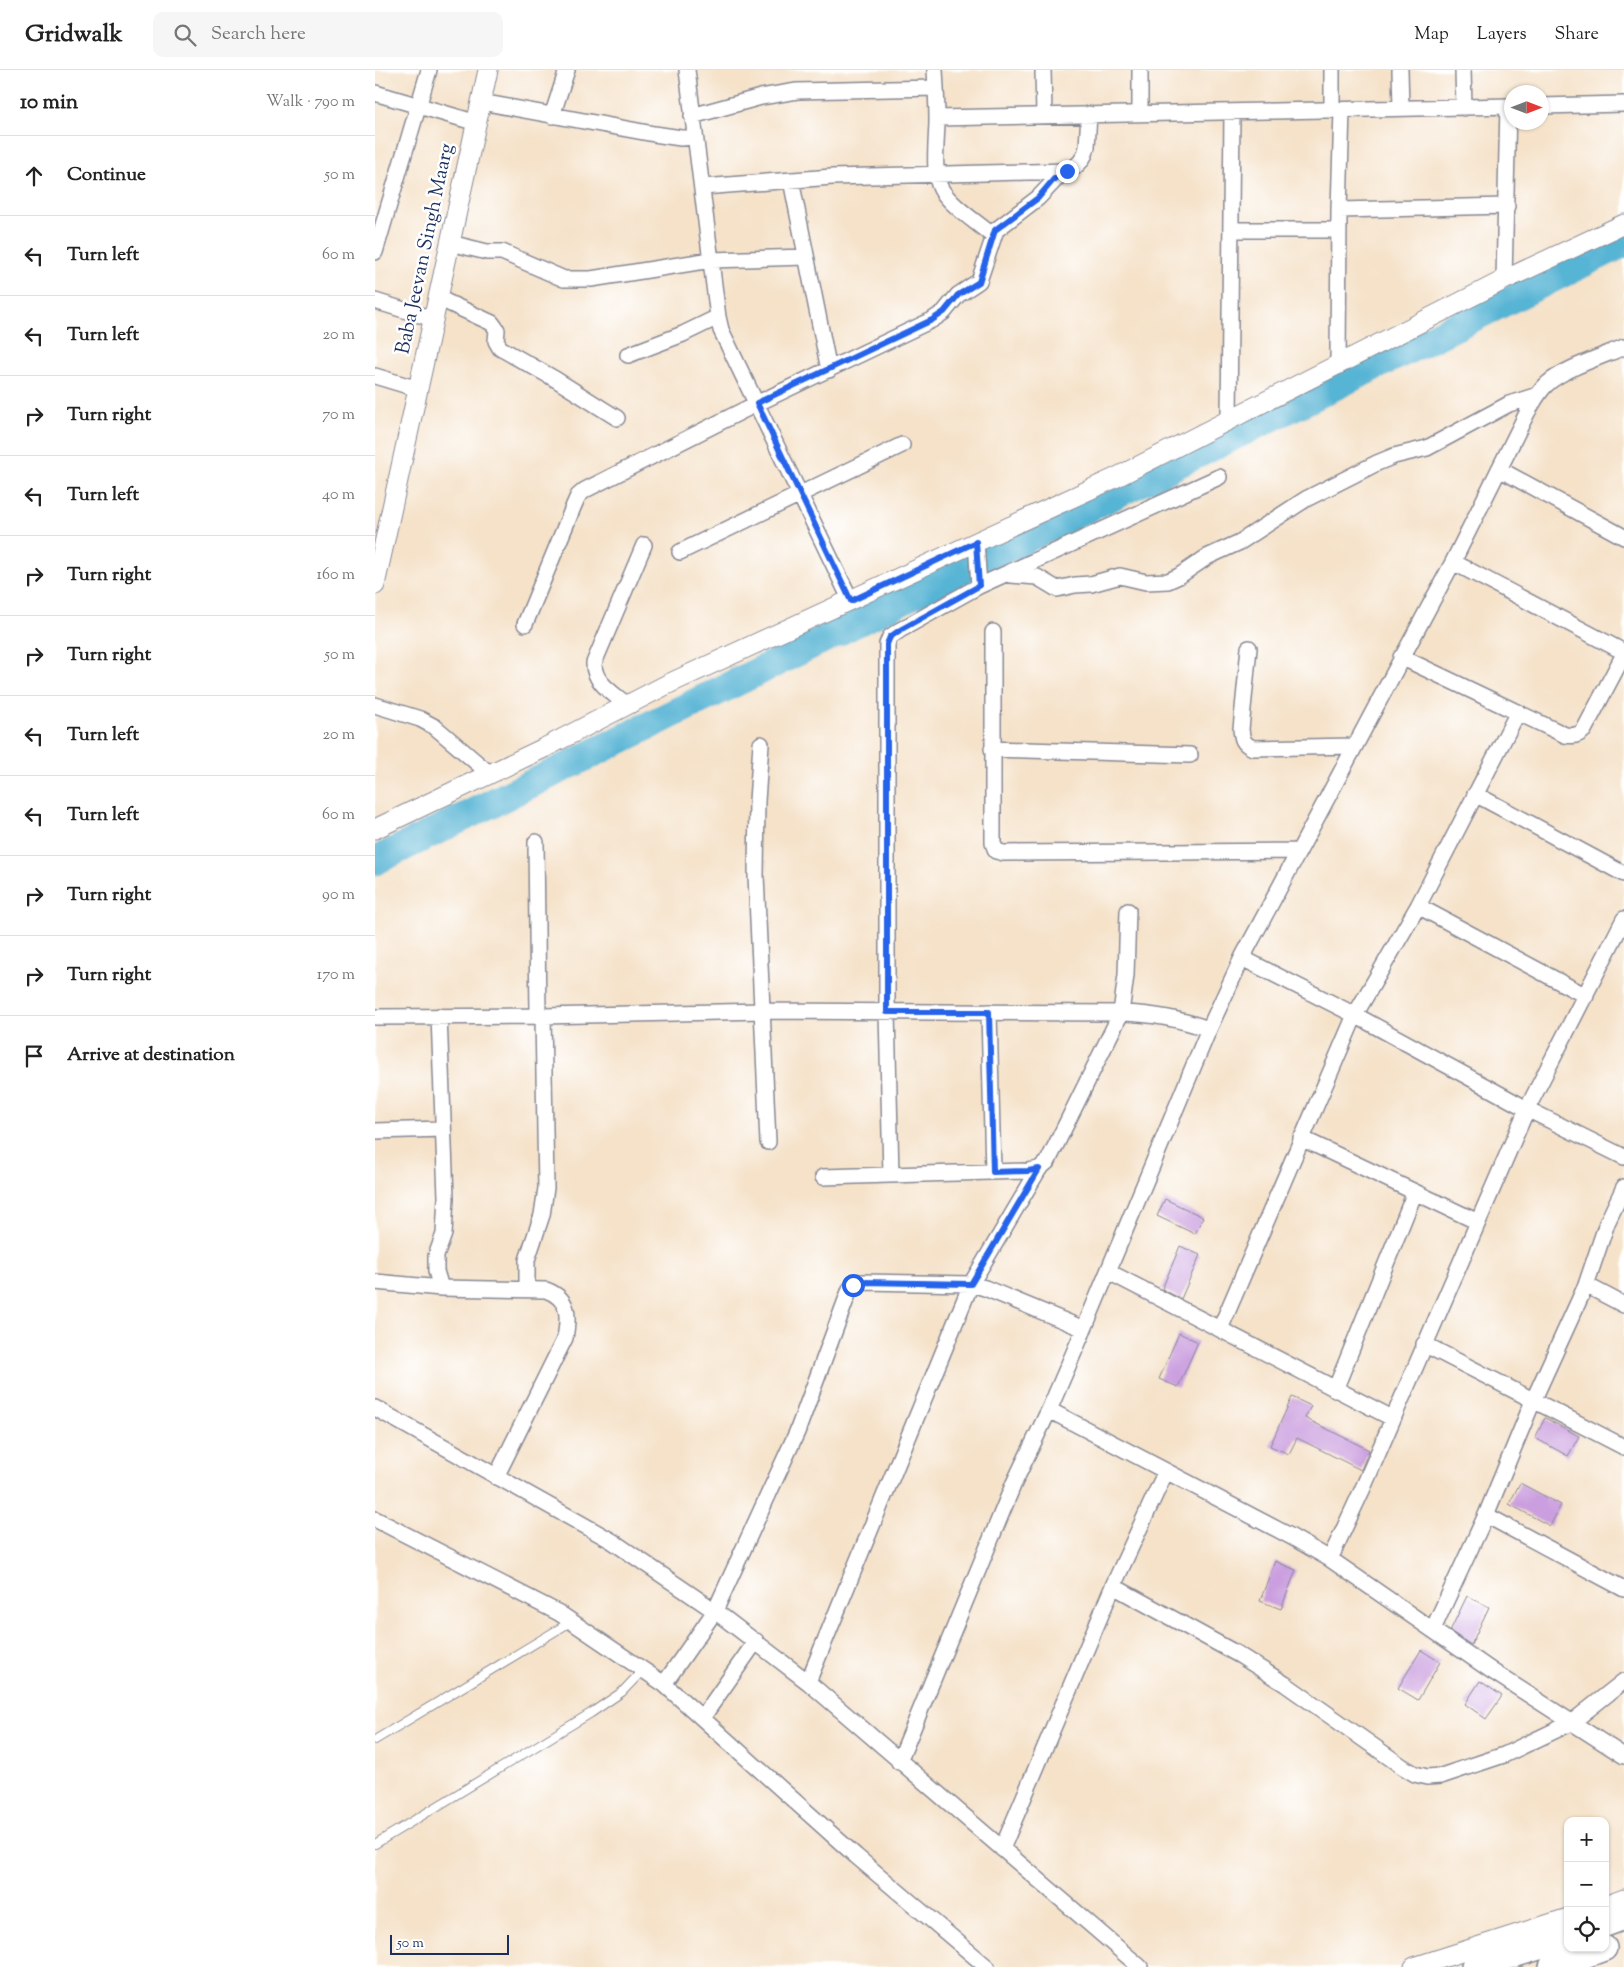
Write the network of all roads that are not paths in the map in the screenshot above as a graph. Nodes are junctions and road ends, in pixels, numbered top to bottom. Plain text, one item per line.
1 (429, 70) edge
2 (488, 70) edge
3 (567, 70) edge
4 (687, 70) edge
5 (935, 70) edge
6 (1043, 70) edge
7 (1140, 70) edge
8 (1332, 70) edge
9 (1400, 70) edge
10 (1463, 70) edge
11 (936, 88) junction
12 (375, 93) edge
13 (481, 102) junction
14 (1624, 104) edge
15 (419, 106) junction
16 (1504, 106) edge
17 (1549, 106) edge
18 (1401, 108) junction
19 (1464, 108) junction
20 (1337, 110) junction
21 (1233, 112) junction
22 (1140, 113) junction
23 (1089, 114) junction
24 (1044, 115) junction
25 (552, 116) junction
26 (692, 116) junction
27 (937, 118) junction
28 (477, 123) junction
29 (1509, 130) edge
30 (695, 137) junction
31 (1067, 171) junction
32 (937, 173) junction
33 (791, 180) junction
34 (703, 186) junction
35 (1507, 206) junction
36 (1339, 210) junction
37 (1624, 224) edge
38 (1231, 230) junction
39 (1339, 230) junction
40 (993, 236) junction
41 (450, 243) junction
42 (375, 252) edge
43 (806, 257) junction
44 (711, 260) junction
45 (1504, 280) junction
46 (438, 298) junction
47 (375, 300) edge
48 (718, 317) junction
49 (433, 319) junction
50 (1624, 347) edge
51 (628, 355) dead end
52 (1338, 364) junction
53 (829, 370) junction
54 (375, 376) edge
55 (418, 389) junction
56 (1538, 395) junction
57 (757, 403) junction
58 (617, 418) dead end
59 (1229, 420) junction
60 (902, 445) dead end
61 (1499, 469) junction
62 (1219, 477) dead end
63 (801, 495) junction
64 (1624, 537) edge
65 (644, 545) dead end
66 (977, 548) junction
67 (681, 552) dead end
68 (1453, 562) junction
69 (1005, 574) junction
70 (979, 582) junction
71 (375, 585) edge
72 (851, 601) junction
73 (525, 624) dead end
74 (993, 632) dead end
75 (1249, 648) dead end
76 (1624, 653) edge
77 (1401, 657) junction
78 (375, 705) edge
79 (627, 705) junction
80 (1518, 712) junction
81 (761, 744) dead end
82 (1354, 746) junction
83 (992, 749) junction
84 (1190, 755) dead end
85 (490, 774) junction
86 (1475, 794) junction
87 (375, 829) edge
88 (536, 842) dead end
89 (1299, 851) junction
90 (1624, 874) edge
91 (1418, 906) junction
92 (1128, 911) dead end
93 (1624, 919) edge
94 (1242, 958) junction
95 (1586, 996) junction
96 (763, 1011) junction
97 (887, 1012) junction
98 (989, 1012) junction
99 (1121, 1013) junction
100 (1355, 1014) junction
101 (439, 1016) junction
102 (540, 1016) junction
103 (375, 1017) edge
104 (1209, 1029) junction
105 (1527, 1110) junction
106 (443, 1129) junction
107 (375, 1132) edge
108 (1301, 1138) junction
109 (768, 1142) dead end
110 (1624, 1158) edge
111 (1039, 1169) junction
112 (993, 1172) junction
113 (891, 1175) junction
114 (823, 1177) dead end
115 (1624, 1187) edge
116 (1415, 1192) junction
117 (1478, 1222) junction
118 (1109, 1272) junction
119 (375, 1282) edge
120 (971, 1284) junction
121 (1586, 1285) junction
122 (441, 1288) junction
123 (527, 1288) junction
124 (1624, 1305) edge
125 (1084, 1329) junction
126 (1220, 1329) junction
127 (1424, 1344) junction
128 (1335, 1390) junction
129 (1533, 1400) junction
130 (375, 1408) edge
131 (1049, 1410) junction
132 (1392, 1418) junction
133 (1624, 1447) edge
134 (1166, 1471) junction
135 (496, 1477) junction
136 (1486, 1516) junction
137 (375, 1519) edge
138 (1329, 1559) junction
139 (1113, 1586) junction
140 (1624, 1589) edge
141 (715, 1611) junction
142 (572, 1621) junction
143 (1433, 1629) junction
144 (756, 1640) junction
145 (643, 1670) junction
146 (808, 1682) junction
147 (1624, 1682) edge
148 (664, 1684) junction
149 (702, 1718) junction
150 (1571, 1723) junction
151 (375, 1740) edge
152 (1624, 1756) edge
153 (899, 1762) junction
154 (375, 1844) edge
155 (1002, 1849) junction
156 (1624, 1900) edge
157 (1609, 1905) edge
158 (1624, 1917) edge
159 (1564, 1919) edge
160 (1609, 1923) edge
161 (1564, 1939) edge
162 (1624, 1941) edge
163 (1609, 1947) edge
164 (1594, 1952) edge
165 (987, 1967) edge
166 (1140, 1967) edge
167 (1414, 1967) edge
168 (1474, 1967) edge
169 (1552, 1967) edge

1 - 15 street
2 - 13 street, Baba Jeevan Singh Maarg
3 - 25 street
4 - 26 street
5 - 11 street
6 - 24 street
7 - 22 street
8 - 20 street
9 - 18 street
10 - 19 street
11 - 26 street
11 - 27 street
12 - 15 street
13 - 25 street
13 - 28 street, Baba Jeevan Singh Maarg
14 - 17 street
15 - 28 street
15 - 42 street
16 - 19 street
18 - 19 street
18 - 20 street
20 - 21 street
20 - 36 street
21 - 22 street
21 - 38 street
22 - 23 street
23 - 24 street
23 - 31 street
24 - 27 street
25 - 30 street
26 - 30 street
27 - 32 street
28 - 41 street, Baba Jeevan Singh Maarg
29 - 35 street
30 - 34 street
31 - 32 street
31 - 40 street
32 - 33 street
32 - 40 street
33 - 34 street
33 - 43 street
34 - 44 street
35 - 36 street
35 - 45 street
36 - 39 street
37 - 45 street
38 - 39 street
38 - 59 street
39 - 52 street
40 - 53 street
41 - 44 street
41 - 46 street, Baba Jeevan Singh Maarg
43 - 44 street
43 - 53 street
44 - 48 street
45 - 52 street
46 - 49 street, Baba Jeevan Singh Maarg
46 - 58 street
47 - 49 street
48 - 51 street
48 - 57 street
49 - 55 street, Baba Jeevan Singh Maarg
50 - 56 street
52 - 59 street
53 - 57 street
54 - 55 street
55 - 71 street, Baba Jeevan Singh Maarg
56 - 61 street
56 - 69 street
57 - 63 street
57 - 73 street
59 - 66 street
60 - 63 street
61 - 64 street
61 - 68 street
62 - 69 street
63 - 67 street
63 - 72 street
65 - 79 street
66 - 70 street
66 - 72 street
68 - 76 street
68 - 77 street
69 - 70 street
70 - 97 street
72 - 79 street
74 - 83 street
75 - 82 street
76 - 80 street
77 - 80 street
77 - 82 street
78 - 85 street
79 - 85 street
80 - 86 street
81 - 96 street
82 - 89 street
83 - 84 street
83 - 89 street
85 - 87 street
86 - 90 street
86 - 91 street
88 - 102 street
89 - 94 street
91 - 95 street
91 - 100 street
92 - 99 street
93 - 95 street
94 - 100 street
94 - 104 street
95 - 105 street
96 - 97 street
96 - 102 street
96 - 109 street
97 - 98 street
97 - 113 street
98 - 99 street
98 - 112 street
99 - 104 street
99 - 111 street
100 - 105 street
100 - 108 street
101 - 102 street
101 - 103 street
101 - 106 street
102 - 123 street
104 - 118 street
105 - 110 street
105 - 117 street
106 - 107 street
106 - 122 street
108 - 116 street
108 - 126 street
111 - 112 street
111 - 120 street
112 - 113 street
113 - 114 street
115 - 121 street
116 - 117 street
116 - 128 street
117 - 127 street
118 - 125 street
118 - 126 street
119 - 122 street
120 - 125 street
120 - 141 street
120 - 146 street
121 - 124 street
121 - 129 street
122 - 123 street
123 - 135 street
125 - 131 street
126 - 128 street
127 - 129 street
127 - 132 street
128 - 132 street
129 - 133 street
129 - 136 street
130 - 135 street
131 - 134 street
131 - 153 street
132 - 138 street
134 - 138 street
134 - 139 street
135 - 141 street
136 - 140 street
136 - 143 street
137 - 142 street
138 - 143 street
139 - 150 street
139 - 155 street
141 - 144 street
141 - 148 street
142 - 145 street
142 - 151 lane
143 - 150 street
144 - 146 street
144 - 149 street
145 - 148 street
145 - 154 lane
146 - 153 street
147 - 150 street
148 - 149 street
149 - 165 street
150 - 152 street
153 - 155 street
155 - 166 street
156 - 157 street
158 - 160 highway
159 - 167 street
161 - 168 highway
162 - 163 highway
164 - 169 highway

